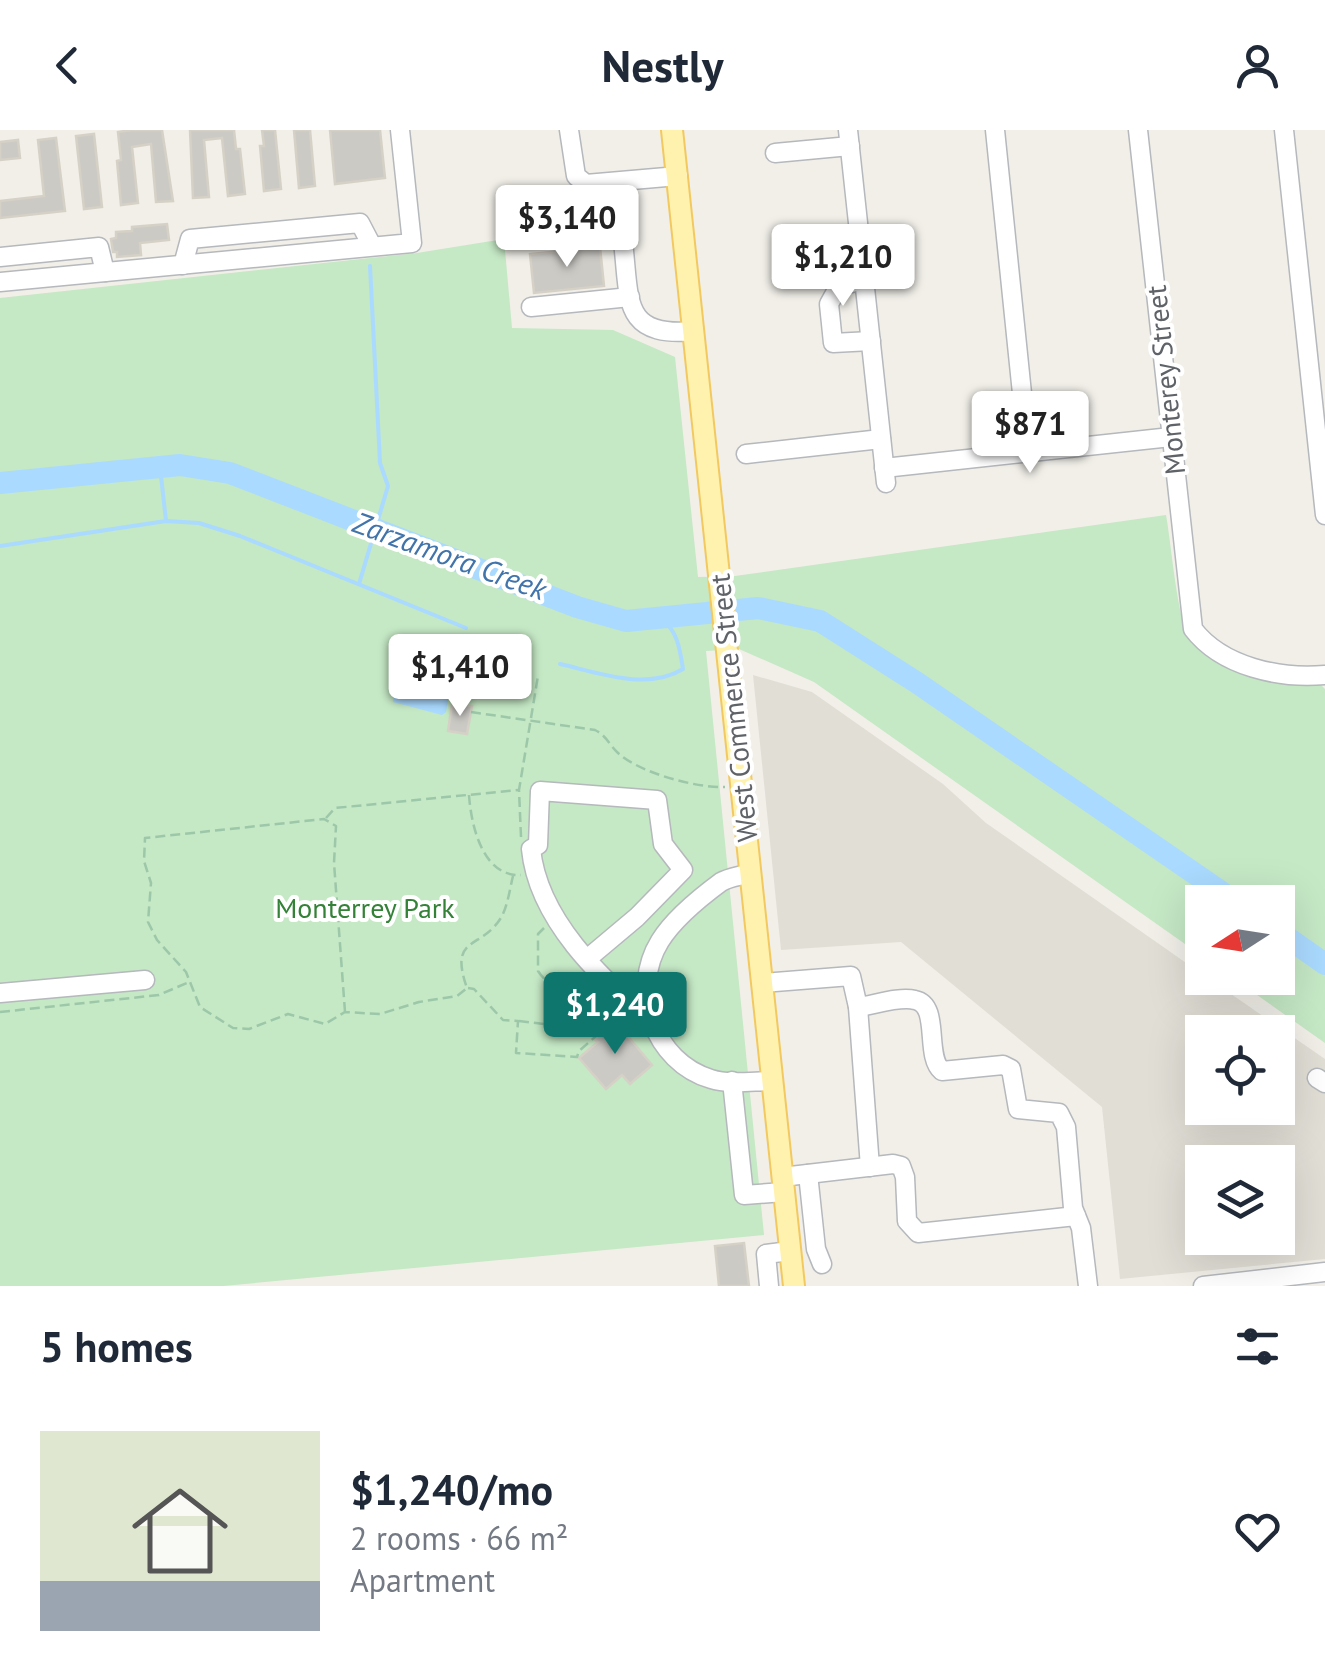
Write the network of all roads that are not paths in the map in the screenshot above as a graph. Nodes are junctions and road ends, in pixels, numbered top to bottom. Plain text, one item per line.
1 (400, 130) edge
2 (569, 130) edge
3 (672, 130) edge
4 (994, 130) edge
5 (1138, 130) edge
6 (1284, 130) edge
7 (849, 138) edge
8 (775, 153) dead end
9 (678, 176) junction
10 (623, 242) dead end
11 (0, 257) edge
12 (105, 272) junction
13 (864, 280) junction
14 (0, 282) edge
15 (630, 297) junction
16 (532, 307) dead end
17 (694, 331) junction
18 (870, 341) junction
19 (1171, 437) junction
20 (881, 439) junction
21 (1028, 452) junction
22 (746, 454) dead end
23 (1325, 516) edge
24 (1325, 676) edge
25 (750, 874) junction
26 (637, 918) junction
27 (660, 941) junction
28 (587, 959) junction
29 (145, 980) dead end
30 (762, 983) junction
31 (0, 993) edge
32 (858, 1007) junction
33 (651, 1022) junction
34 (732, 1081) junction
35 (772, 1081) junction
36 (870, 1167) junction
37 (808, 1174) junction
38 (783, 1184) junction
39 (1076, 1216) junction
40 (790, 1250) junction
41 (822, 1264) dead end
42 (1325, 1272) edge
43 (769, 1286) edge
44 (794, 1286) edge
45 (1088, 1286) edge
46 (1203, 1286) edge

1 - 12 street
2 - 9 street
3 - 9 main road, West Commerce Street
4 - 21 street
5 - 19 street, Monterey Street
6 - 23 street
7 - 8 street
7 - 13 street
9 - 17 main road, West Commerce Street
10 - 15 street
11 - 12 street
12 - 14 street
13 - 18 street
13 - 18 street
15 - 16 street
15 - 17 street
17 - 25 main road, West Commerce Street
18 - 20 street
19 - 21 street
19 - 24 street, Monterey Street
20 - 21 street
20 - 22 street
25 - 27 street
25 - 30 main road, West Commerce Street
26 - 27 street
26 - 28 street
26 - 28 street
27 - 33 street
28 - 33 street
29 - 31 street
30 - 32 street
30 - 35 main road, West Commerce Street
32 - 36 street
32 - 39 street
33 - 34 street
34 - 35 street
34 - 38 street
35 - 38 main road, West Commerce Street
36 - 37 street
36 - 39 street
37 - 38 street
37 - 41 street
38 - 40 main road, West Commerce Street
39 - 45 street
40 - 43 street
40 - 44 main road, West Commerce Street
42 - 46 street

